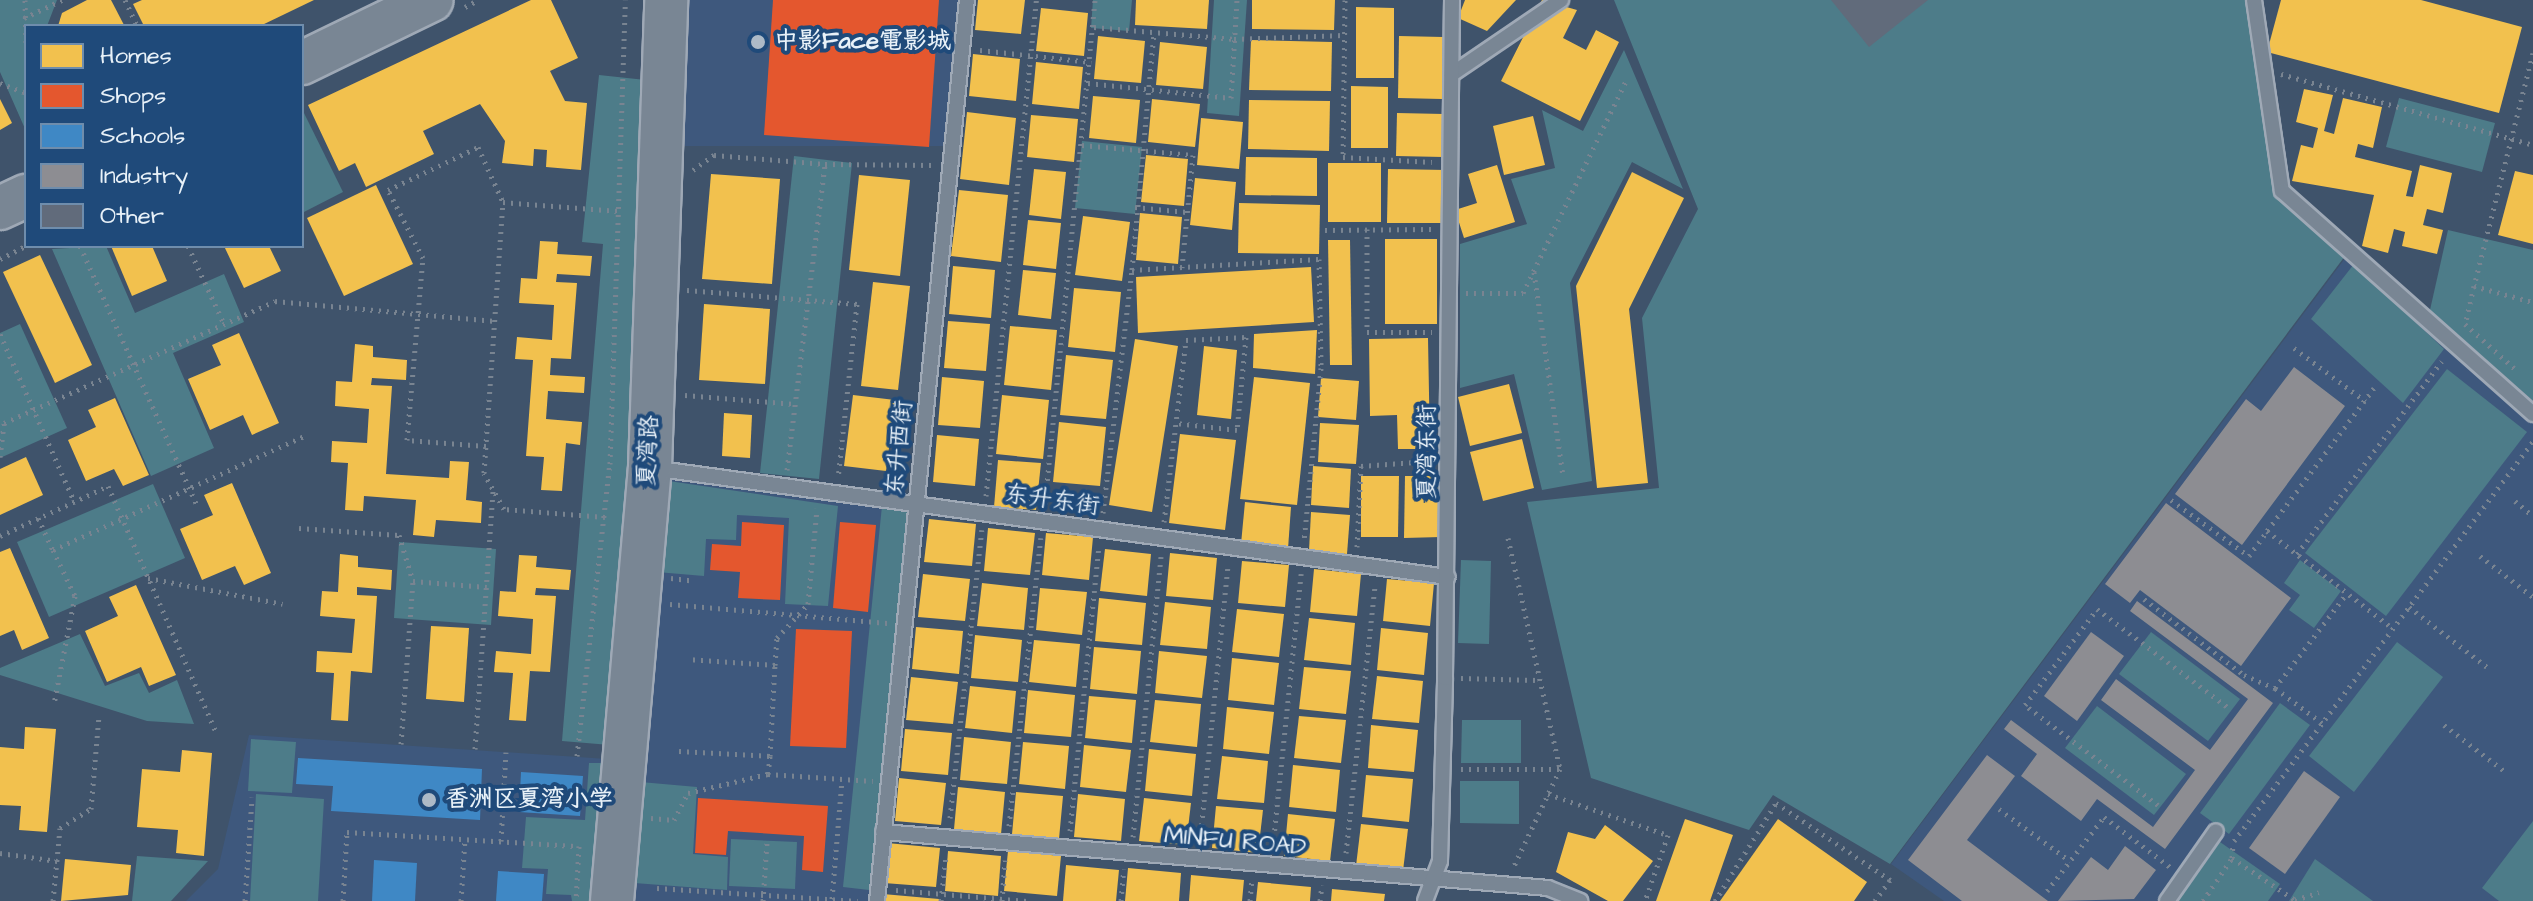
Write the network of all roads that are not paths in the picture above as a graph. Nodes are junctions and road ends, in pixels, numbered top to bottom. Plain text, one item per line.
1 (432, 0) edge
2 (666, 0) edge
3 (967, 0) edge
4 (1452, 0) edge
5 (1561, 0) edge
6 (2254, 0) edge
7 (304, 62) edge
8 (1452, 74) junction
9 (24, 197) edge
10 (0, 208) edge
11 (2533, 414) edge
12 (650, 467) junction
13 (916, 504) junction
14 (1448, 577) junction
15 (2216, 831) road end
16 (883, 832) junction
17 (1432, 882) junction
18 (877, 895) edge
19 (612, 901) edge
20 (1425, 901) edge
21 (1580, 901) edge
22 (2167, 901) edge

1 - 7 street
2 - 12 street, 夏湾路
3 - 13 lane, 东升西街
4 - 8 lane, 夏湾东街
5 - 8 lane
6 - 11 lane
8 - 14 lane, 夏湾东街
9 - 10 street
12 - 13 lane, 东升东街
12 - 19 street, 夏湾路
13 - 14 lane, 东升东街
13 - 16 lane, 东升西街
14 - 17 lane, 夏湾东街
15 - 22 lane
16 - 17 lane, MINFU ROAD
16 - 18 lane, 东升西街
17 - 20 lane, 夏湾东街
17 - 21 lane, MINFU ROAD

